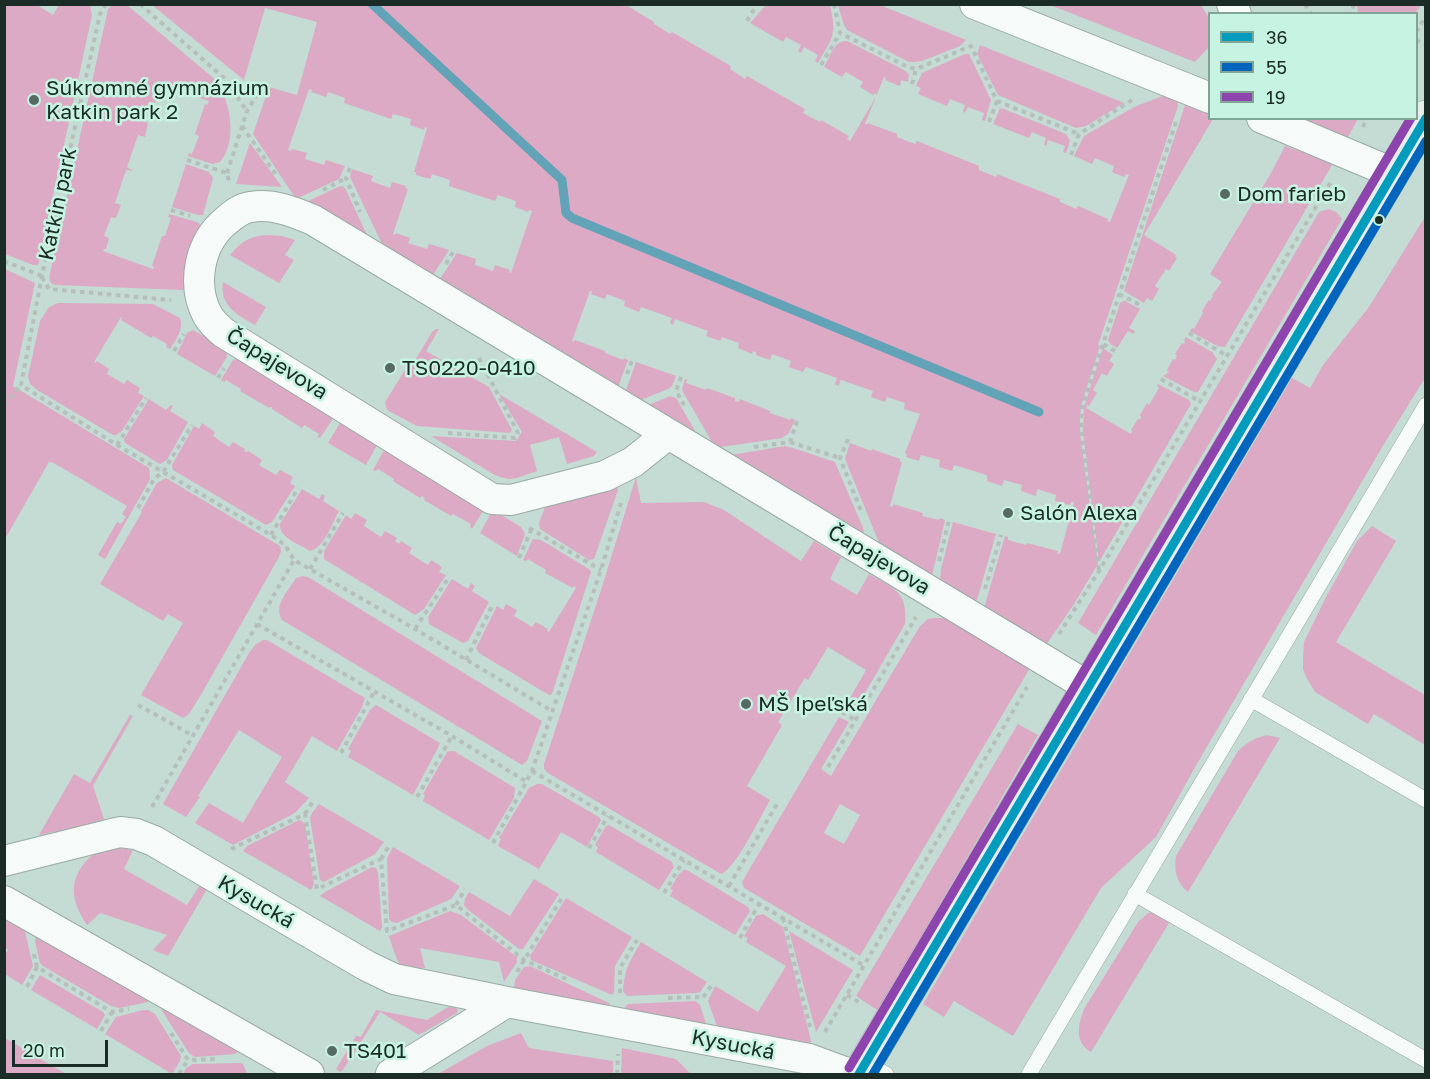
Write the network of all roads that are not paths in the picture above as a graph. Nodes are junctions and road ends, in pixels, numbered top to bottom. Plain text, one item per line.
1 (975, 4) edge
2 (1187, 89) edge
3 (1425, 117) edge
4 (1267, 120) edge
5 (1393, 173) junction
6 (1425, 405) edge
7 (668, 434) junction
8 (1089, 687) junction
9 (1251, 699) junction
10 (1425, 801) edge
11 (4, 861) edge
12 (1135, 894) junction
13 (4, 901) edge
14 (504, 1002) junction
15 (1425, 1060) edge
16 (865, 1072) edge
17 (309, 1074) edge
18 (391, 1074) edge
19 (1029, 1074) edge

1 - 2 street
3 - 5 street
4 - 5 street
5 - 8 street
6 - 9 lane
7 - 7 street, Čapajevova
7 - 8 street, Čapajevova
8 - 16 street
9 - 10 lane
9 - 12 lane
11 - 14 street, Kysucká
12 - 15 lane
12 - 19 lane
13 - 17 street
14 - 16 street, Kysucká
14 - 18 street

